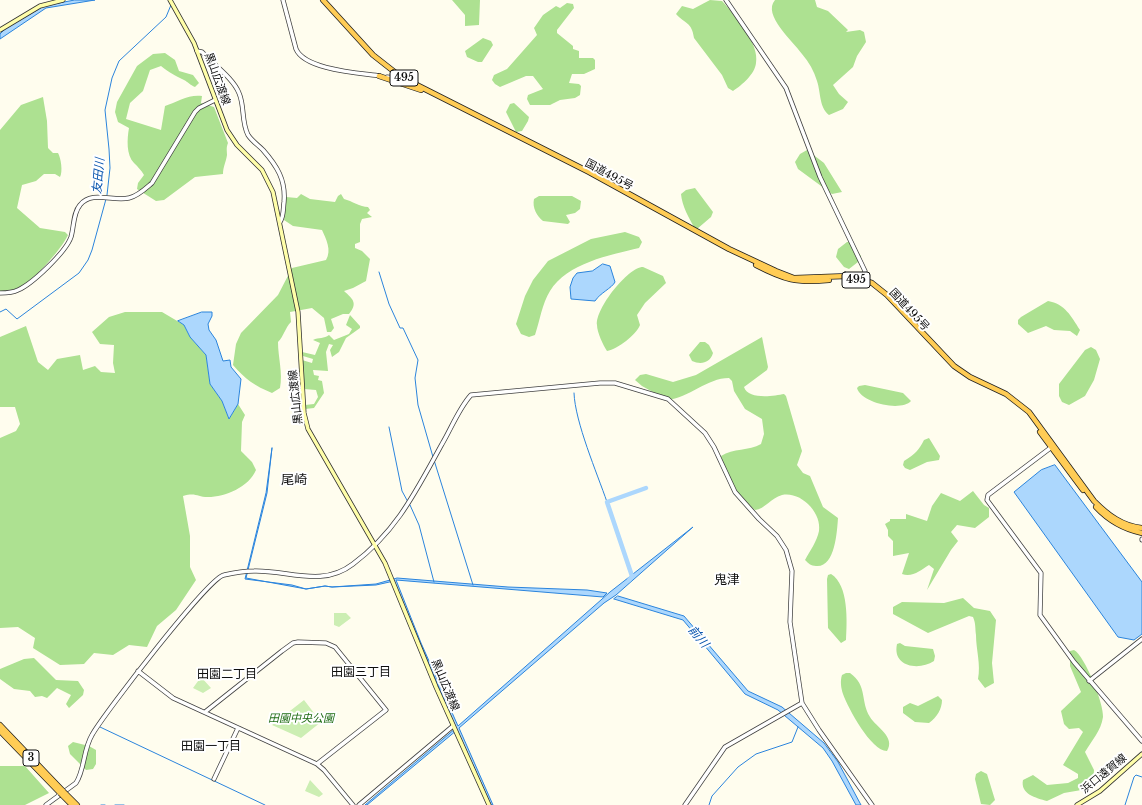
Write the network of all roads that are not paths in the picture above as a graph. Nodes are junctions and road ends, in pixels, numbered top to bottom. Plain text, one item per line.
1 (63, 0) edge
2 (170, 0) edge
3 (283, 0) edge
4 (323, 0) edge
5 (726, 0) edge
6 (0, 30) edge
7 (197, 51) junction
8 (388, 68) junction
9 (379, 76) junction
10 (388, 77) junction
11 (401, 77) junction
12 (436, 94) junction
13 (215, 100) junction
14 (505, 129) junction
15 (280, 222) junction
16 (863, 280) junction
17 (0, 293) edge
18 (1052, 446) junction
19 (1142, 528) edge
20 (1142, 533) edge
21 (375, 544) junction
22 (1141, 640) edge
23 (138, 671) junction
24 (1090, 681) junction
25 (802, 703) junction
26 (205, 712) junction
27 (0, 725) edge
28 (453, 726) junction
29 (238, 728) junction
30 (0, 731) edge
31 (1142, 741) edge
32 (1142, 754) edge
33 (316, 764) junction
34 (214, 779) dead end
35 (63, 793) junction
36 (46, 805) edge
37 (72, 805) edge
38 (77, 805) edge
39 (353, 805) edge
40 (358, 805) edge
41 (489, 805) edge
42 (685, 805) edge
43 (872, 805) edge
44 (1077, 805) edge

1 - 6 main road
2 - 7 main road, 黒山広渡線
3 - 9 street
4 - 8 highway, 国道495号 / 495
5 - 16 street
7 - 13 main road, 黒山広渡線
7 - 15 street
8 - 10 highway
8 - 11 highway, 国道495号 / 495
9 - 10 street
9 - 12 highway
10 - 11 street
11 - 12 highway, 国道495号 / 495
12 - 14 highway, 国道495号 / 495
13 - 15 main road, 黒山広渡線
13 - 17 street
14 - 16 highway, 国道495号 / 495
14 - 18 highway, 国道495号 / 495
15 - 21 main road, 黒山広渡線
16 - 18 highway, 国道495号 / 495
18 - 19 highway, 国道495号 / 495
18 - 20 highway, 国道495号 / 495
18 - 24 street
21 - 23 street
21 - 25 street
21 - 28 main road, 黒山広渡線
22 - 24 street
23 - 26 street
23 - 36 street
24 - 31 street
25 - 42 street
25 - 43 street
26 - 29 street
26 - 33 street
27 - 35 highway, 3
28 - 40 street
28 - 41 main road, 黒山広渡線
29 - 33 street
29 - 34 street
30 - 35 highway, 3
32 - 44 main road, 浜口遠賀線
33 - 39 street
35 - 37 highway, 3
35 - 38 highway, 3

